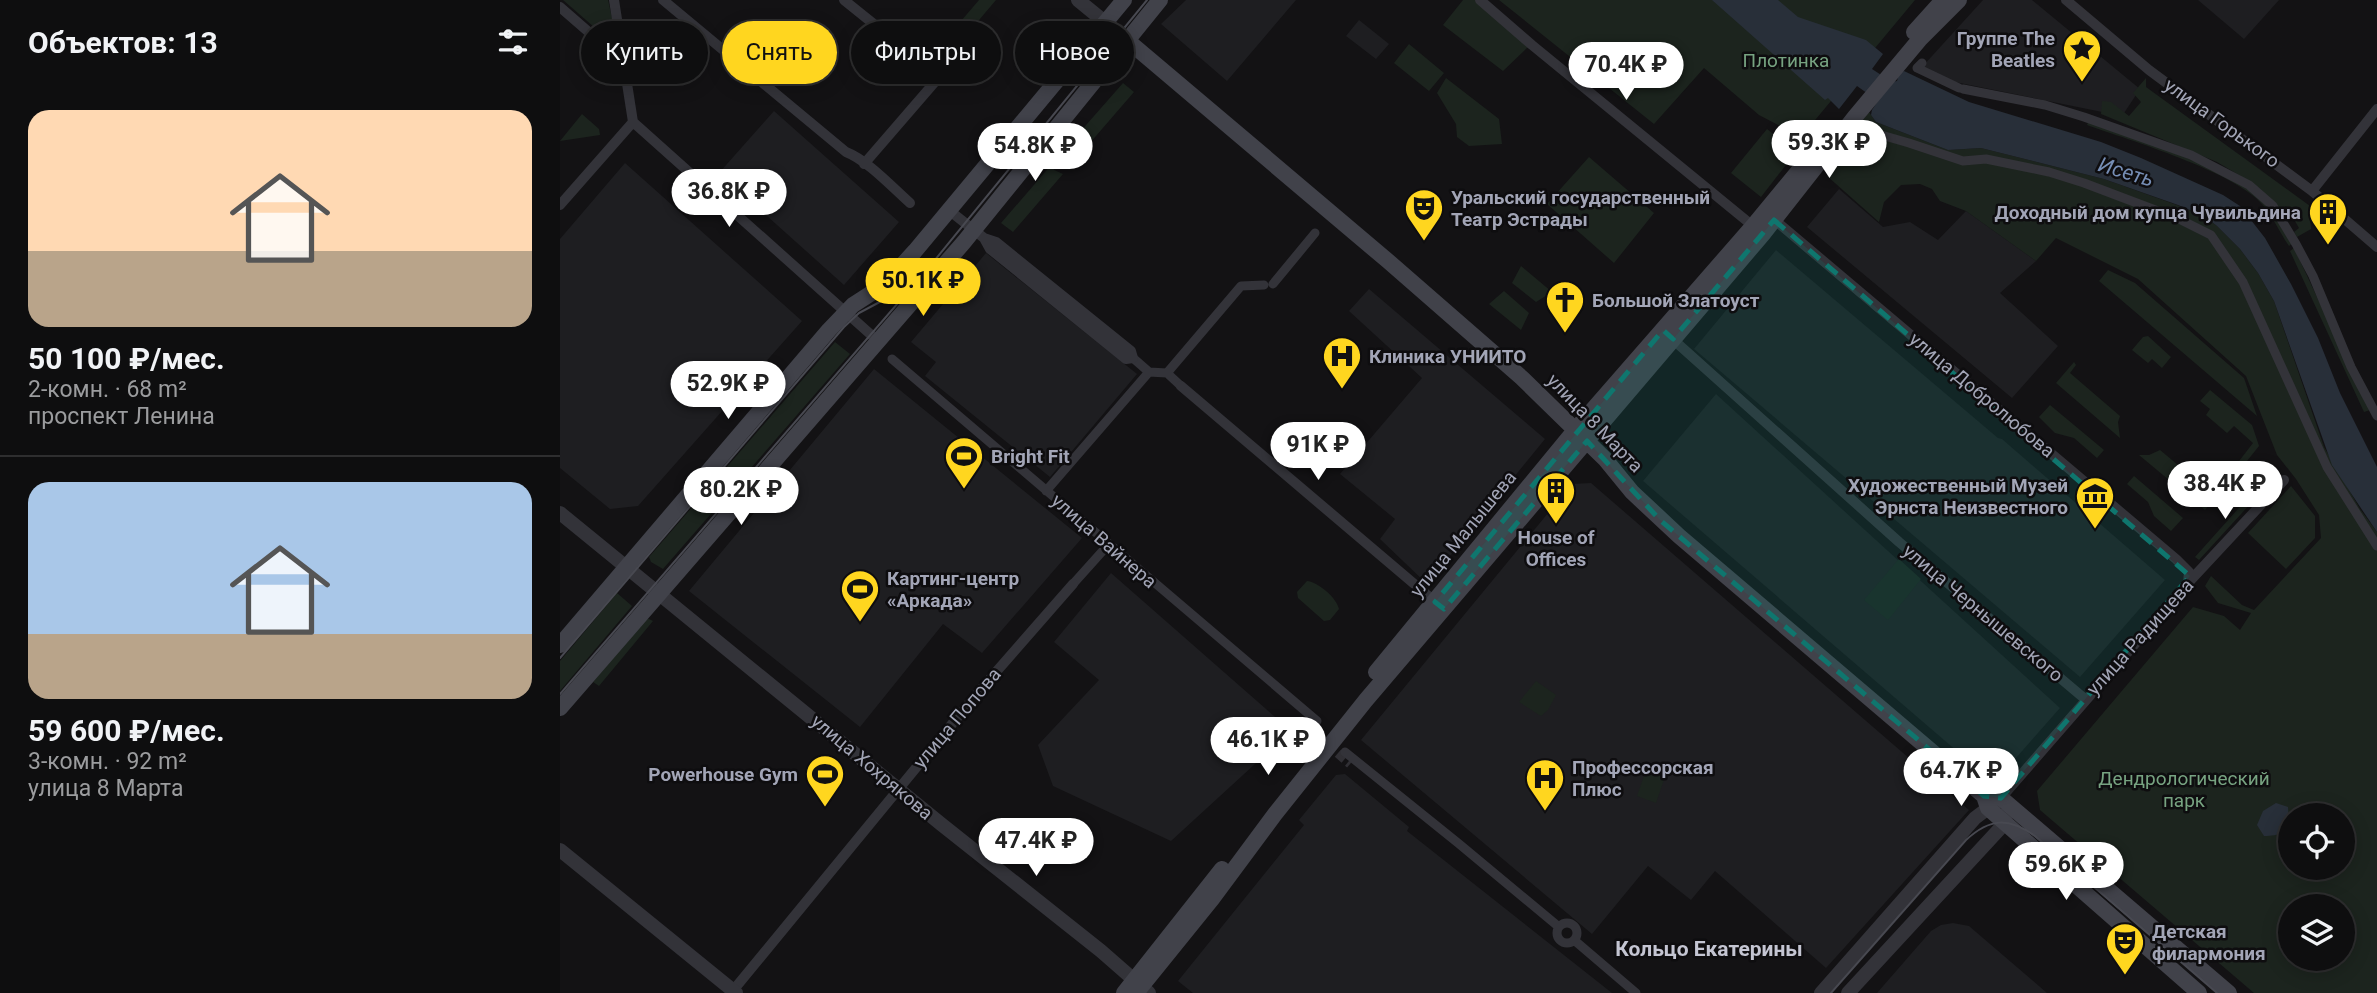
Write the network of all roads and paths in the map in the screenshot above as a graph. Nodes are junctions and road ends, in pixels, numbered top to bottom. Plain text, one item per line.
1 (614, 0) edge
2 (663, 0) edge
3 (844, 0) edge
4 (1078, 0) edge
5 (1124, 0) edge
6 (1160, 0) edge
7 (1480, 0) edge
8 (1943, 0) edge
9 (1959, 0) edge
10 (2066, 0) edge
11 (560, 7) edge
12 (617, 21) edge
13 (1103, 21) edge
14 (1107, 21) edge
15 (581, 25) edge
16 (1134, 33) edge
17 (1134, 46) edge
18 (1897, 59) junction
19 (1922, 63) dead end
20 (627, 84) edge
21 (1055, 84) edge
22 (1095, 84) edge
23 (2377, 109) edge
24 (1853, 119) junction
25 (633, 122) junction
26 (864, 163) junction
27 (2312, 191) junction
28 (910, 203) dead end
29 (560, 205) edge
30 (950, 211) junction
31 (1770, 216) junction
32 (1753, 226) junction
33 (1315, 233) dead end
34 (979, 234) junction
35 (2377, 247) edge
36 (845, 313) junction
37 (1668, 335) junction
38 (878, 341) junction
39 (1133, 358) joint
40 (892, 359) dead end
41 (1149, 372) junction
42 (1167, 373) junction
43 (1181, 386) joint
44 (2377, 416) edge
45 (1581, 435) junction
46 (2284, 480) dead end
47 (1046, 491) junction
48 (560, 513) edge
49 (1108, 545) junction
50 (2377, 546) edge
51 (626, 566) junction
52 (2188, 583) junction
53 (1073, 584) joint
54 (659, 594) junction
55 (1439, 605) junction
56 (560, 645) edge
57 (2085, 699) junction
58 (560, 708) edge
59 (1317, 720) tunnel mouth
60 (1345, 752) tunnel mouth
61 (899, 789) junction
62 (1991, 801) junction
63 (2004, 823) junction
64 (560, 850) edge
65 (1140, 988) edge
66 (733, 992) edge
67 (1124, 993) edge
68 (1636, 993) edge
69 (1821, 993) edge
70 (1848, 993) edge
71 (2199, 993) edge
72 (2229, 993) edge

1 - 12 street
2 - 26 street
3 - 26 street
4 - 13 street, улица 8 Марта
5 - 14 main road
6 - 16 main road
7 - 32 street
8 - 18 main road
9 - 18 main road
10 - 27 street, улица Горького
11 - 15 street
17 - 45 main road, улица 8 Марта
18 - 24 main road, улица Малышева
19 - 44 street
20 - 25 street
21 - 30 main road
22 - 34 main road
23 - 27 street
24 - 31 main road, улица Малышева
24 - 50 street
25 - 29 street
25 - 36 street
26 - 28 street
27 - 35 street, улица Горького
30 - 34 street
30 - 36 main road
31 - 32 main road, улица Малышева
31 - 37 main road, улица Малышева
31 - 52 street, улица Добролюбова
32 - 37 main road, улица Малышева
33 - 42 street
34 - 38 main road
34 - 39 street
36 - 38 street
36 - 51 main road
37 - 45 main road, улица Малышева
37 - 57 street, улица Чернышевского
38 - 54 main road
39 - 41 street
40 - 47 street, улица Вайнера
41 - 42 street
41 - 47 street
42 - 43 street
43 - 55 street
45 - 55 main road, улица Малышева
45 - 62 main road, улица 8 Марта
46 - 52 street, улица Радищева
47 - 49 street, улица Вайнера
48 - 51 street, улица Хохрякова
49 - 53 street, улица Попова
49 - 59 street, улица Вайнера
51 - 54 street, улица Хохрякова
51 - 56 main road
52 - 57 street, улица Радищева
53 - 61 street, улица Попова
54 - 58 main road
54 - 61 street, улица Хохрякова
55 - 65 main road, улица Малышева
57 - 62 street, улица Радищева
60 - 68 street
61 - 65 street, улица Хохрякова
61 - 66 street, улица Попова
62 - 63 main road, улица 8 Марта
62 - 69 street, улица Радищева
62 - 72 main road, улица 8 Марта
63 - 70 street
63 - 71 main road, улица 8 Марта
64 - 66 street
65 - 67 main road, улица Малышева

